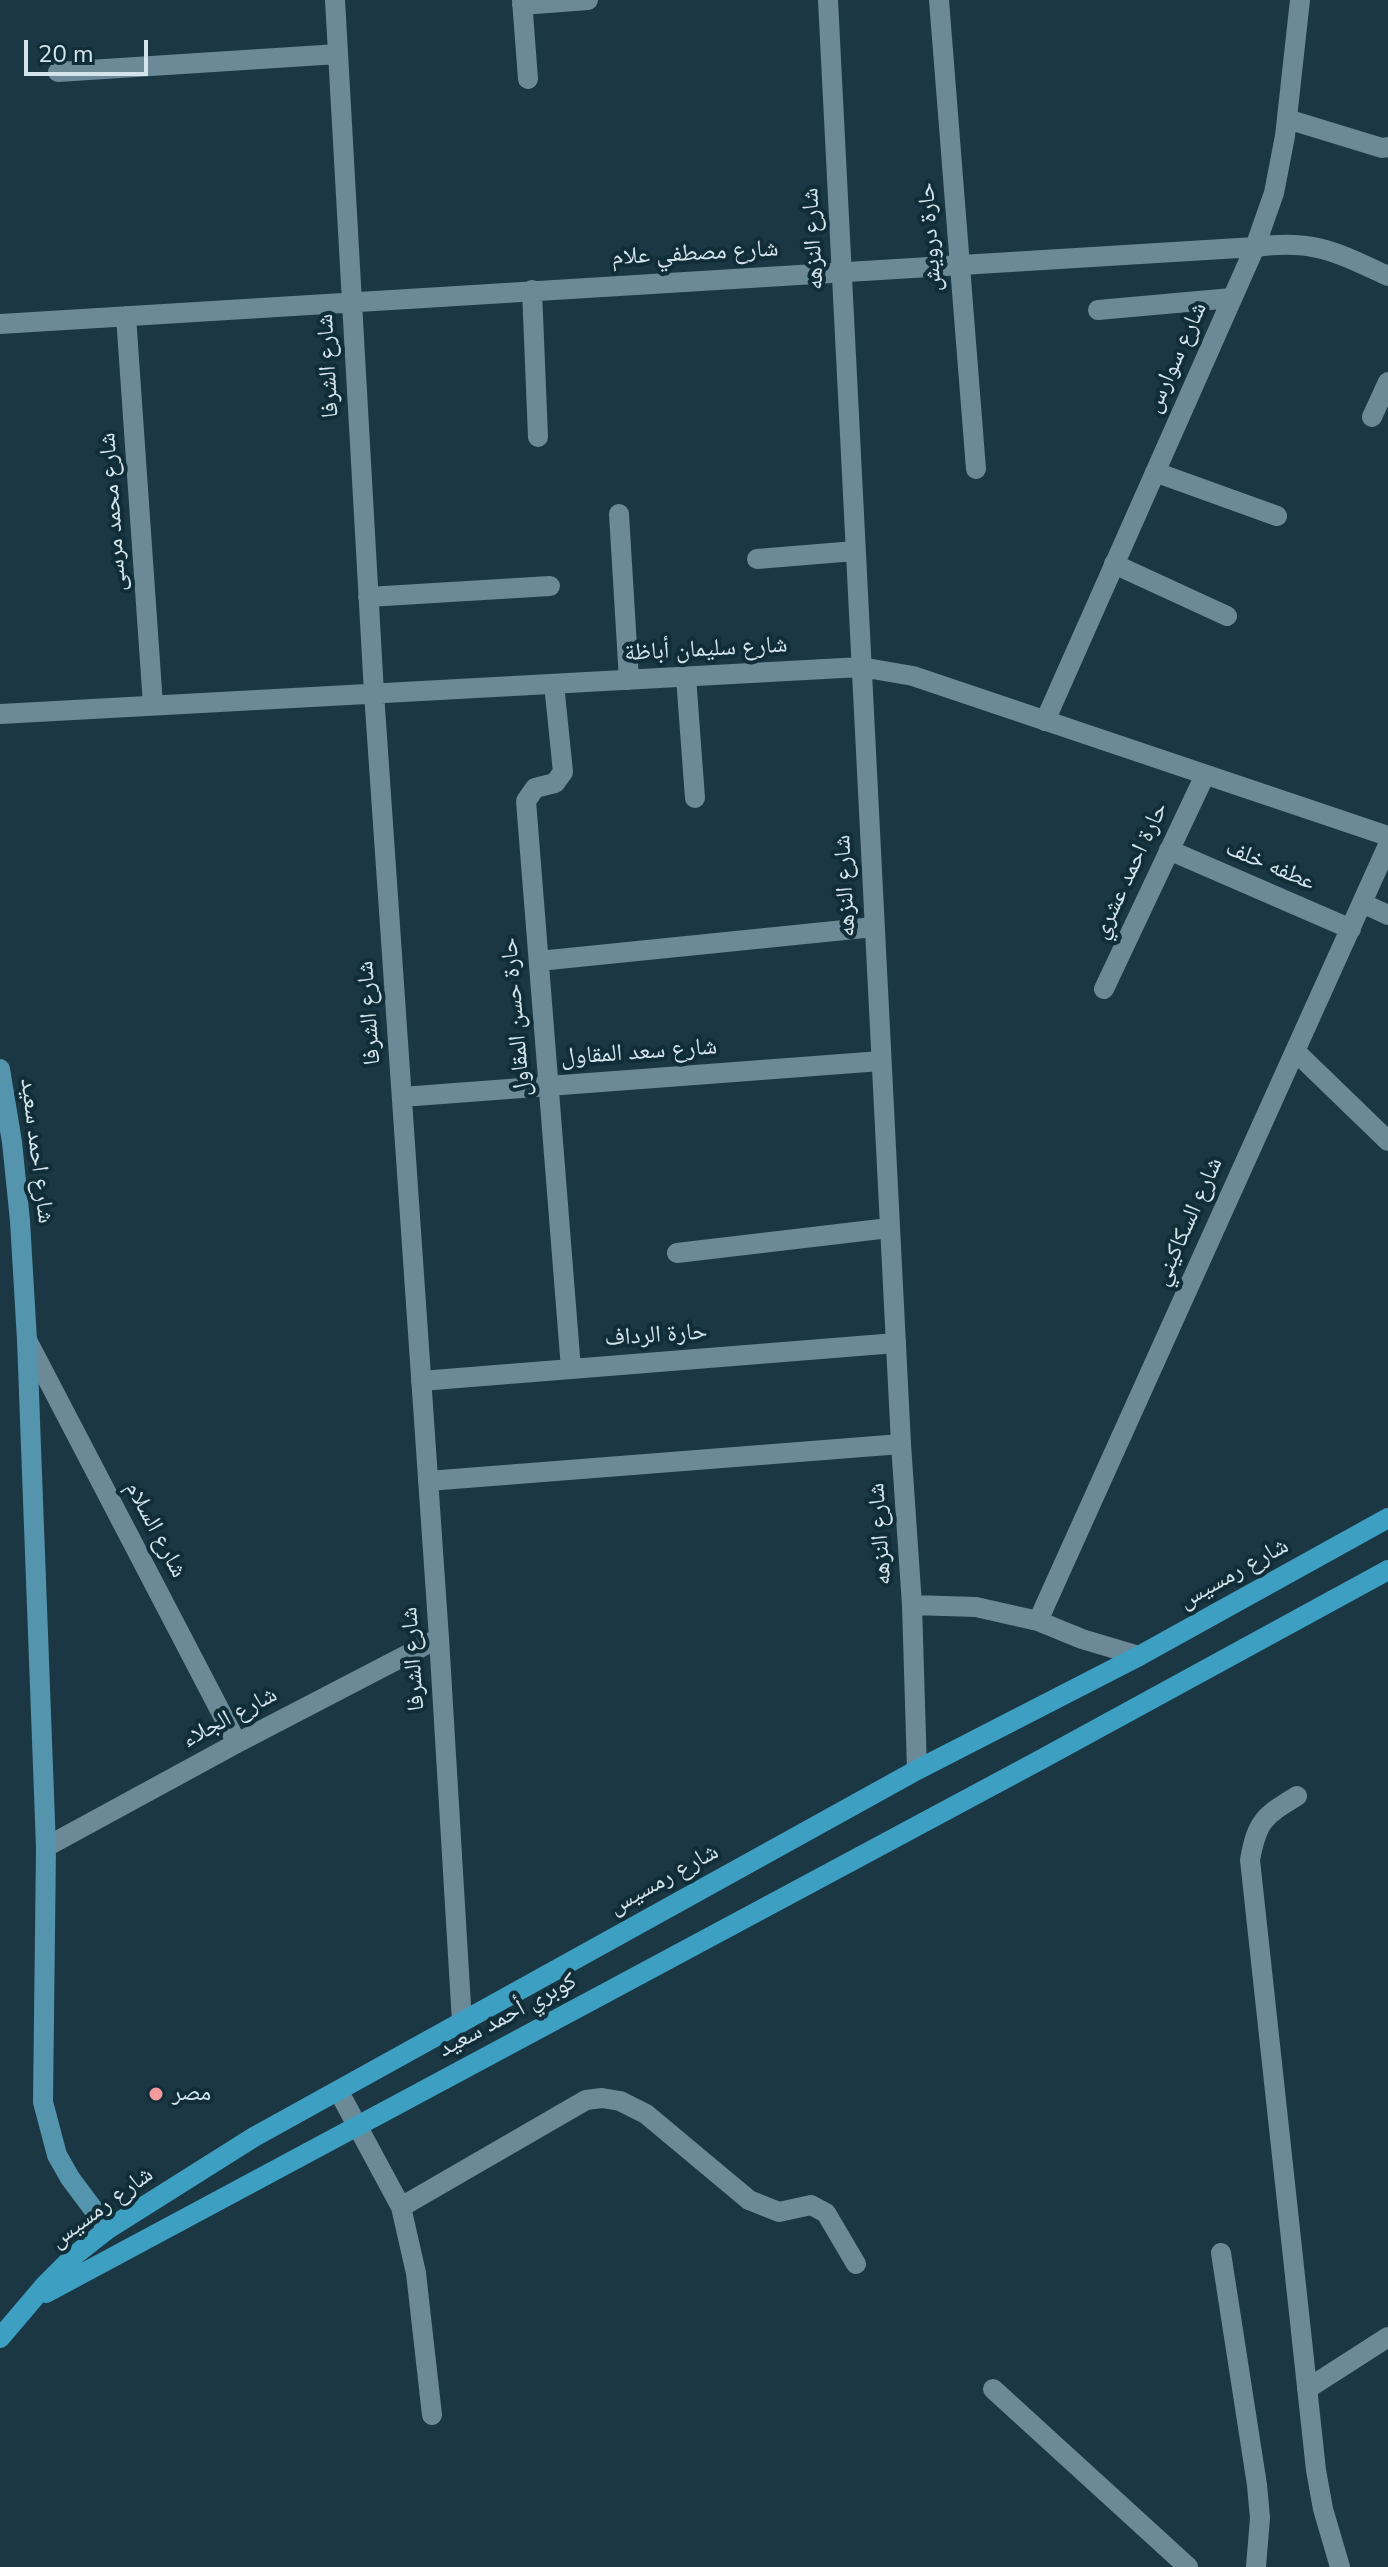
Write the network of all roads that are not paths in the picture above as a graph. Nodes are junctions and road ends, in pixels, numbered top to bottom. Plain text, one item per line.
1 (335, 0) edge
2 (588, 0) edge
3 (828, 0) edge
4 (939, 0) edge
5 (1300, 0) edge
6 (522, 2) edge
7 (338, 54) junction
8 (58, 72) dead end
9 (528, 79) dead end
10 (1287, 119) junction
11 (1388, 147) edge
12 (1255, 247) junction
13 (960, 264) junction
14 (842, 271) junction
15 (1388, 276) edge
16 (532, 290) junction
17 (1232, 298) junction
18 (351, 301) junction
19 (1098, 310) dead end
20 (126, 316) junction
21 (0, 324) edge
22 (1388, 382) edge
23 (1372, 417) dead end
24 (538, 437) dead end
25 (976, 469) dead end
26 (1155, 472) junction
27 (619, 514) dead end
28 (1277, 516) dead end
29 (855, 551) junction
30 (757, 559) dead end
31 (1114, 564) junction
32 (550, 586) dead end
33 (368, 597) junction
34 (1227, 616) dead end
35 (861, 667) junction
36 (686, 677) junction
37 (629, 680) junction
38 (554, 684) junction
39 (374, 693) junction
40 (153, 705) junction
41 (0, 714) edge
42 (1045, 721) junction
43 (1205, 775) junction
44 (695, 798) dead end
45 (1388, 836) edge
46 (1388, 845) edge
47 (1169, 850) junction
48 (1362, 903) junction
49 (1388, 915) edge
50 (874, 927) junction
51 (1351, 929) junction
52 (539, 961) junction
53 (1104, 989) dead end
54 (1295, 1051) junction
55 (881, 1061) junction
56 (0, 1069) edge
57 (549, 1086) junction
58 (402, 1097) junction
59 (1388, 1141) edge
60 (889, 1228) junction
61 (677, 1253) dead end
62 (27, 1340) junction
63 (896, 1343) junction
64 (571, 1369) junction
65 (421, 1381) junction
66 (901, 1444) junction
67 (428, 1481) junction
68 (1388, 1518) edge
69 (1388, 1570) edge
70 (912, 1605) junction
71 (1038, 1621) junction
72 (439, 1638) junction
73 (1139, 1656) junction
74 (237, 1743) junction
75 (917, 1770) junction
76 (1297, 1796) dead end
77 (46, 1847) junction
78 (462, 2022) junction
79 (339, 2092) junction
80 (401, 2207) junction
81 (108, 2229) junction
82 (1221, 2253) dead end
83 (856, 2264) dead end
84 (0, 2317) edge
85 (1388, 2337) edge
86 (0, 2338) edge
87 (993, 2389) dead end
88 (1307, 2389) junction
89 (432, 2415) dead end
90 (1188, 2567) edge
91 (1256, 2567) edge
92 (1340, 2567) edge

1 - 7 street, شارع الشرفا
2 - 6 street
3 - 14 street, شارع النزهه
4 - 13 street, حارة درويش
5 - 10 street, شارع سوارس
6 - 9 street
7 - 8 street
7 - 18 street, شارع الشرفا
10 - 11 street
10 - 12 street, شارع سوارس
12 - 13 street, شارع مصطفي علام
12 - 15 street, شارع مصطفي علام
12 - 17 street, شارع سوارس
13 - 14 street, شارع مصطفي علام
13 - 25 street, حارة درويش
14 - 16 street, شارع مصطفي علام
14 - 29 street, شارع النزهه
16 - 18 street, شارع مصطفي علام
16 - 24 street
17 - 19 street
17 - 26 street, شارع سوارس
18 - 20 street, شارع مصطفي علام
18 - 33 street, شارع الشرفا
20 - 21 street, شارع مصطفي علام
20 - 40 street, شارع محمد مرسى
22 - 23 street
26 - 28 street
26 - 31 street, شارع سوارس
27 - 37 street
29 - 30 street
29 - 35 street, شارع النزهه
31 - 34 street
31 - 42 street, شارع سوارس
32 - 33 street
33 - 39 street, شارع الشرفا
35 - 36 street, شارع سليمان أباظة
35 - 42 street, شارع سليمان أباظة
35 - 50 street, شارع النزهه
36 - 37 street, شارع سليمان أباظة
36 - 44 street
37 - 38 street, شارع سليمان أباظة
38 - 39 street, شارع سليمان أباظة
38 - 52 street, حارة حسن المقاول
39 - 40 street, شارع سليمان أباظة
39 - 58 street, شارع الشرفا
40 - 41 street, شارع سليمان أباظة
42 - 43 street, شارع سليمان أباظة
43 - 45 street, شارع سليمان أباظة
43 - 47 street, حارة احمد عشري
46 - 48 street, شارع السكاكيني
47 - 51 street, عطفه خلف
47 - 53 street, حارة احمد عشري
48 - 49 street
48 - 51 street, شارع السكاكيني
50 - 52 street
50 - 55 street, شارع النزهه
51 - 54 street, شارع السكاكيني
52 - 57 street, حارة حسن المقاول
54 - 59 street
54 - 71 street, شارع السكاكيني
55 - 57 street, شارع سعد المقاول
55 - 60 street, شارع النزهه
56 - 62 main road, شارع احمد سعيد
57 - 58 street, شارع سعد المقاول
57 - 64 street, حارة حسن المقاول
58 - 65 street, شارع الشرفا
60 - 61 street
60 - 63 street, شارع النزهه
62 - 74 street, شارع السلام
62 - 77 main road, شارع احمد سعيد
63 - 64 street, حارة الرداف
63 - 66 street, شارع النزهه
64 - 65 street, حارة الرداف
65 - 67 street, شارع الشرفا
66 - 67 street
66 - 70 street, شارع النزهه
67 - 72 street, شارع الشرفا
68 - 73 main road, شارع رمسيس
69 - 84 main road, كوبري أحمد سعيد
70 - 71 street
70 - 75 street, شارع النزهه
71 - 73 street
72 - 74 street, شارع الجلاء
72 - 78 street, شارع الشرفا
73 - 75 main road, شارع رمسيس
74 - 77 street, شارع الجلاء
75 - 78 main road, شارع رمسيس
76 - 88 street
77 - 81 main road, شارع احمد سعيد
78 - 79 main road, شارع رمسيس
79 - 80 street
79 - 81 main road, شارع رمسيس
80 - 83 street
80 - 89 street
81 - 86 main road, شارع رمسيس
82 - 91 street
85 - 88 street
87 - 90 street
88 - 92 street

